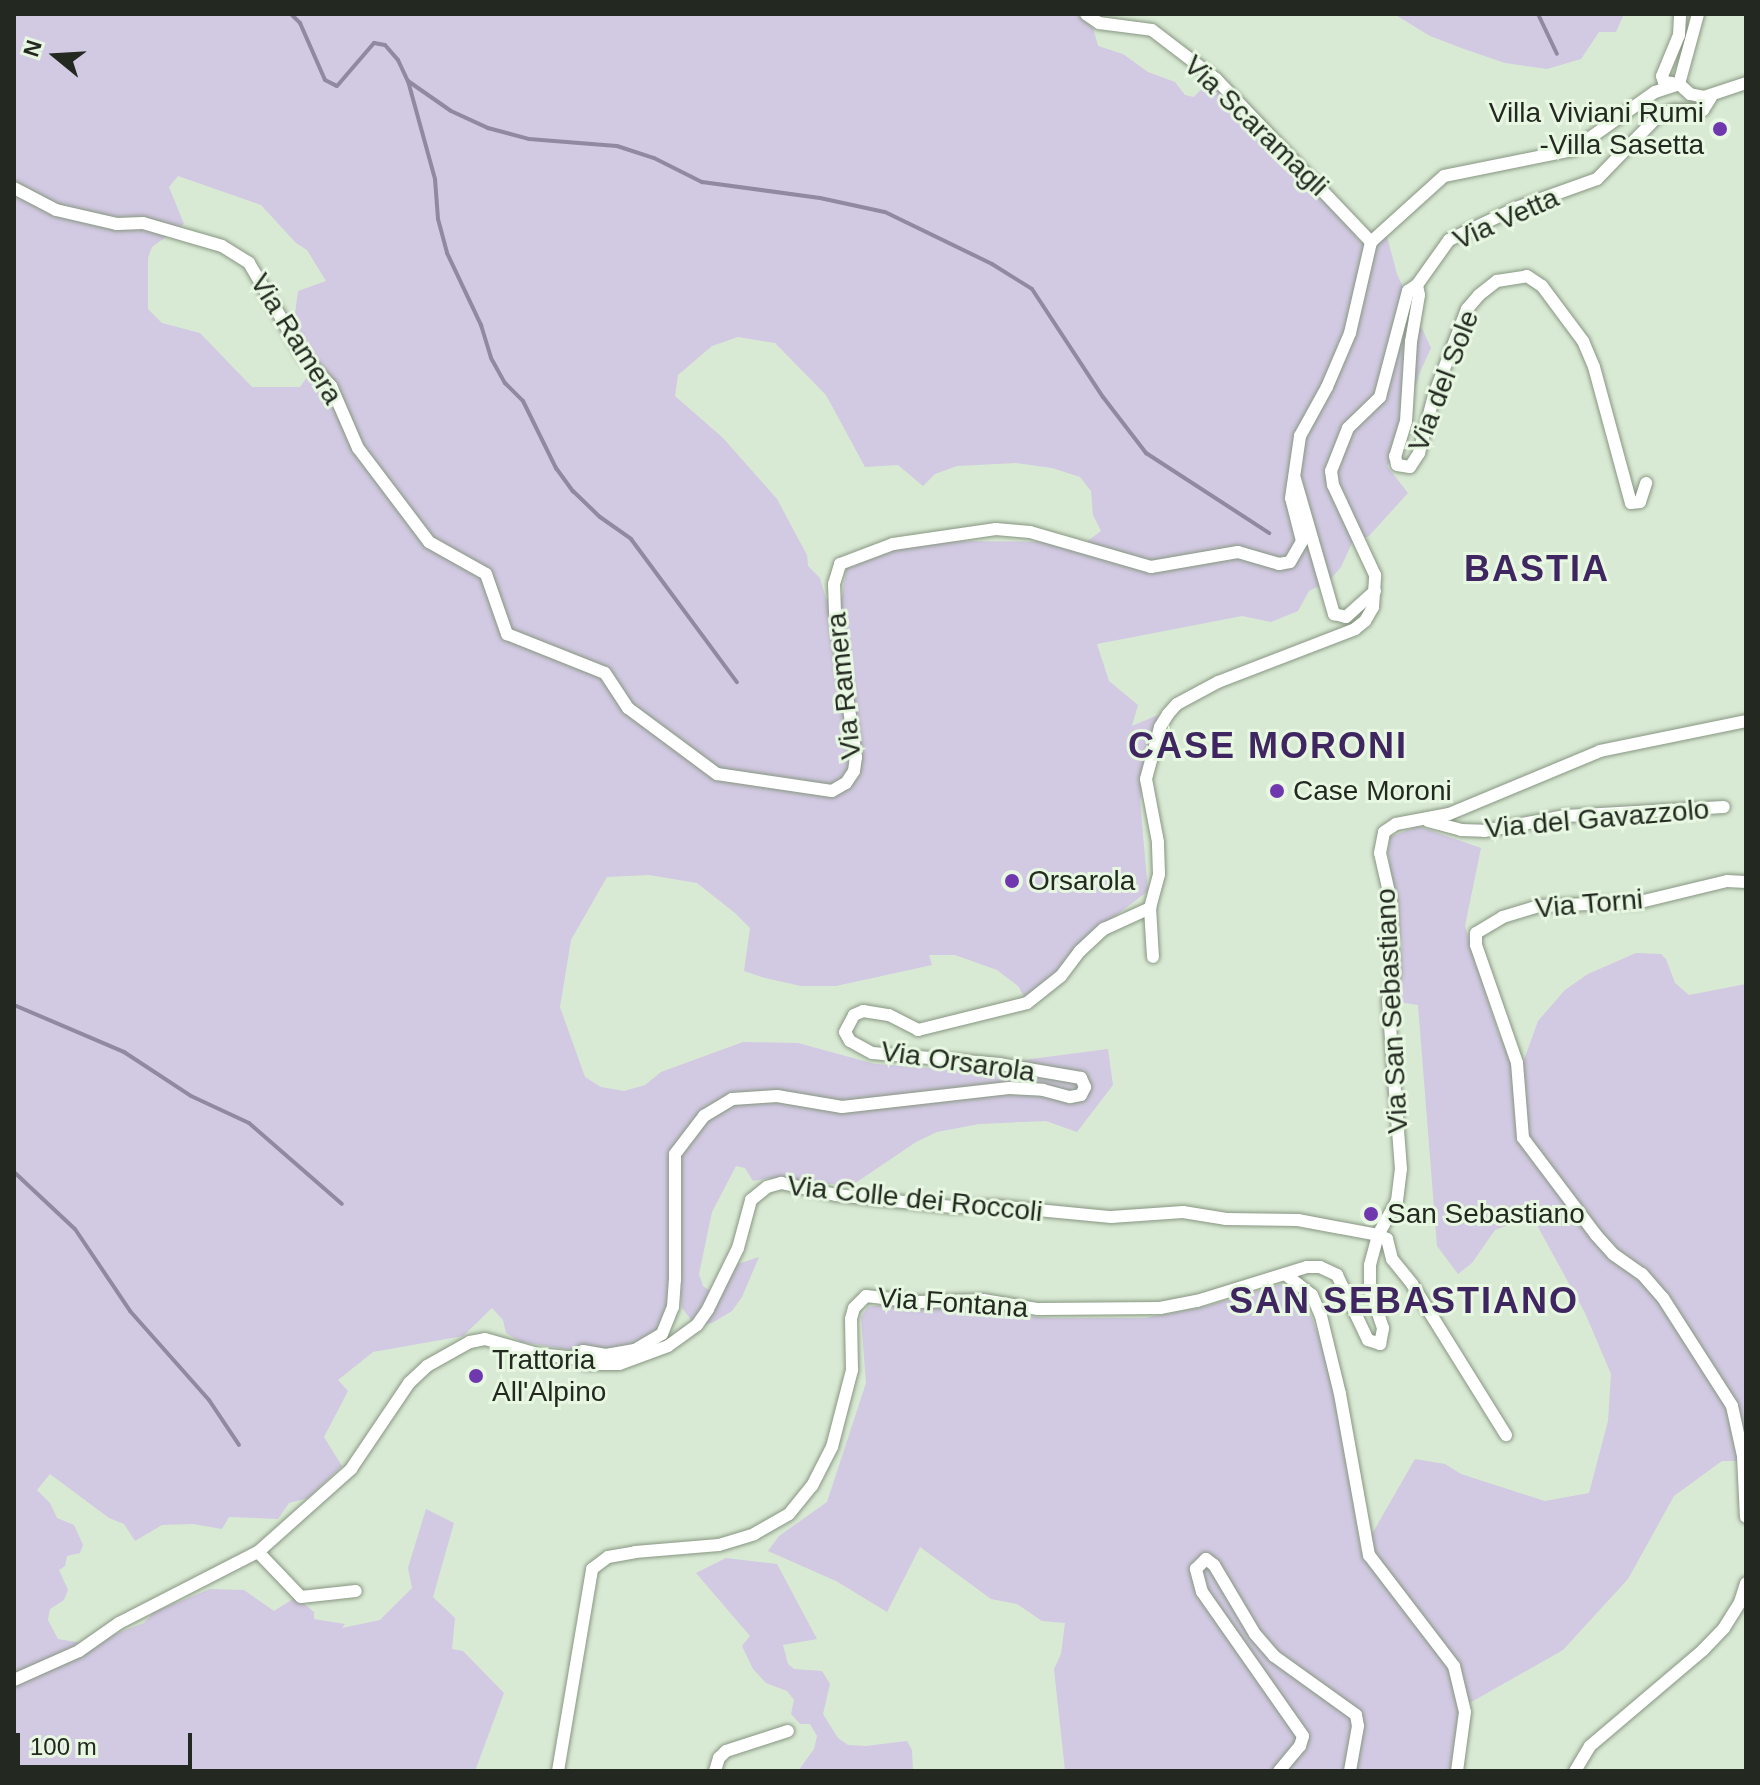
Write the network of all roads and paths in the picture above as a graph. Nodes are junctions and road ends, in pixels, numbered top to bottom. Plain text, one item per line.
1 (1086, 14) edge
2 (1680, 14) edge
3 (1698, 14) edge
4 (1746, 83) edge
5 (1676, 84) junction
6 (1711, 97) junction
7 (14, 188) edge
8 (1371, 242) junction
9 (1417, 285) junction
10 (1295, 479) junction
11 (1646, 483) dead end
12 (1375, 591) junction
13 (1746, 721) edge
14 (1724, 807) dead end
15 (1425, 819) junction
16 (1746, 882) edge
17 (1150, 908) junction
18 (1153, 957) dead end
19 (1378, 1235) junction
20 (1304, 1268) joint
21 (1285, 1274) junction
22 (574, 1358) junction
23 (1506, 1435) dead end
24 (1746, 1517) edge
25 (258, 1552) junction
26 (1746, 1583) edge
27 (356, 1591) dead end
28 (14, 1680) edge
29 (788, 1731) dead end
30 (712, 1770) edge
31 (558, 1771) edge
32 (1279, 1771) edge
33 (1350, 1771) edge
34 (1457, 1771) edge
35 (1575, 1771) edge

1 - 8 street, Via Scaramagli
2 - 5 street
3 - 5 street
4 - 6 street
5 - 6 street
5 - 8 street
6 - 9 street, Via Vetta
7 - 10 street, Via Ramera
8 - 10 street
9 - 11 street, Via del Sole
9 - 12 street, Via Vetta
10 - 12 street
12 - 17 street
13 - 15 street, Via San Sebastiano
14 - 15 street, Via del Gavazzolo
15 - 19 street, Via San Sebastiano
16 - 24 street, Via Torni
17 - 18 street
17 - 22 street, Via Orsarola
19 - 20 street, Via San Sebastiano
19 - 22 street, Via Colle dei Roccoli
19 - 23 street
20 - 21 street, Via Fontana
21 - 31 street, Via Fontana
21 - 34 street
22 - 25 street, Via Colle dei Roccoli
25 - 27 street
25 - 28 street, Via Colle dei Roccoli
26 - 35 street
29 - 30 street
32 - 33 street

